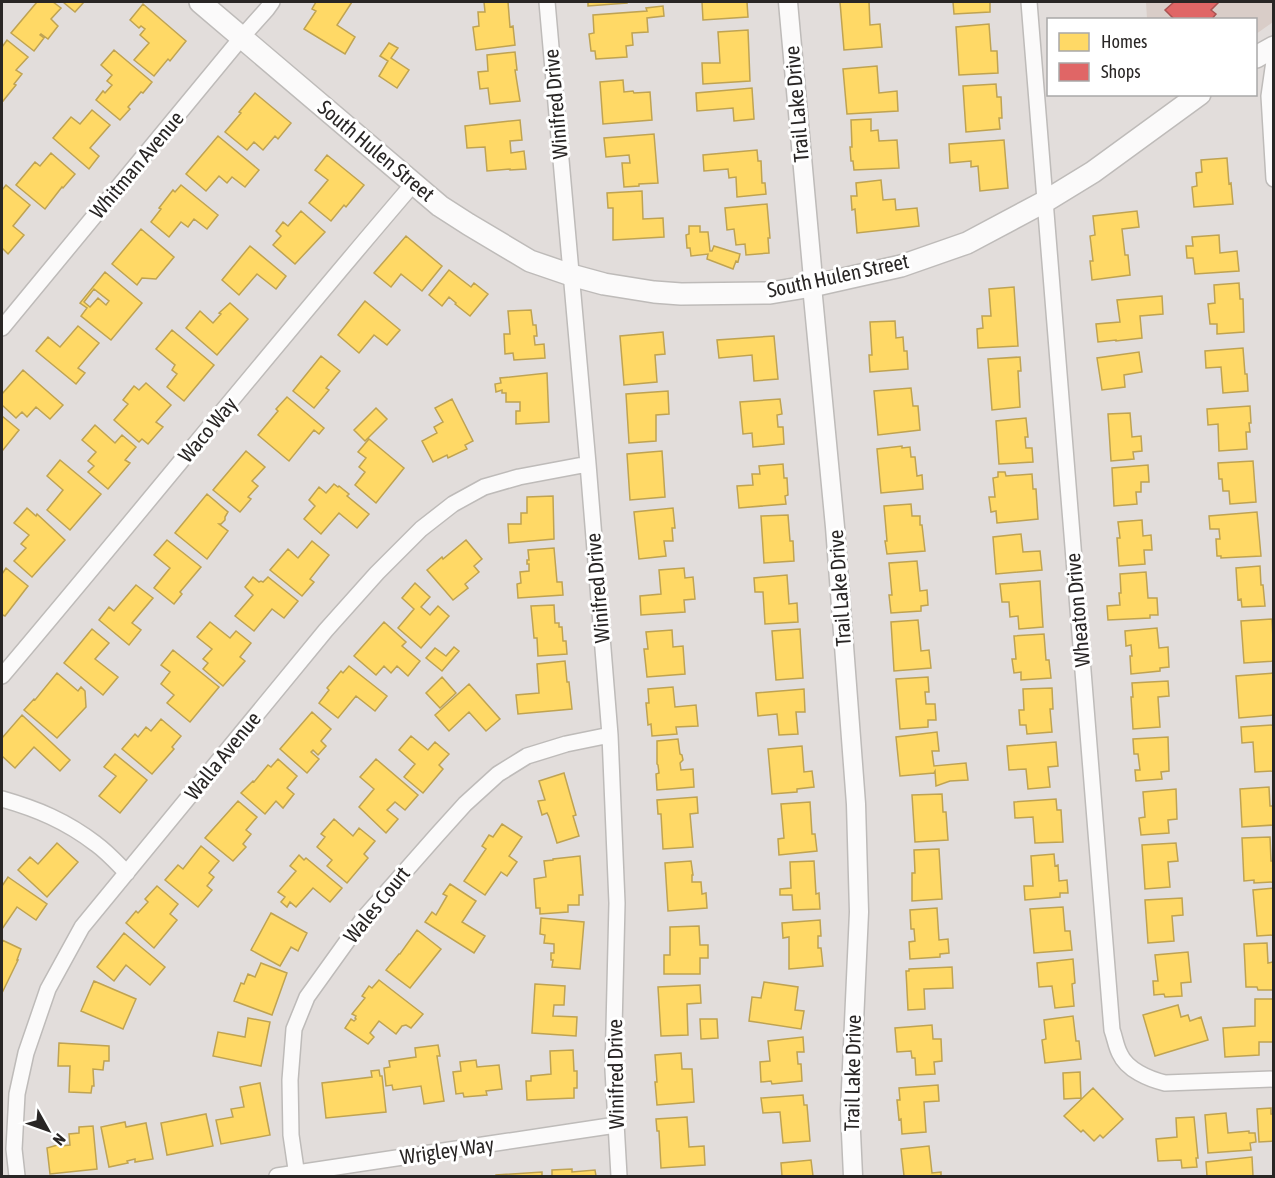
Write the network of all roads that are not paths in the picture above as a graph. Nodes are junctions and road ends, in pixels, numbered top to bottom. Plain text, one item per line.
1 (200, 2) edge
2 (272, 2) edge
3 (547, 2) edge
4 (788, 2) edge
5 (1029, 2) edge
6 (242, 38) junction
7 (1274, 47) edge
8 (1257, 56) edge
9 (1274, 61) edge
10 (1197, 96) edge
11 (1274, 180) edge
12 (414, 183) junction
13 (1044, 202) junction
14 (571, 275) junction
15 (812, 286) junction
16 (2, 328) edge
17 (588, 464) junction
18 (2, 676) edge
19 (610, 735) junction
20 (2, 799) edge
21 (128, 873) junction
22 (1274, 1079) edge
23 (616, 1125) junction
24 (296, 1175) edge
25 (16, 1176) edge
26 (277, 1176) edge
27 (619, 1176) edge
28 (853, 1176) edge

1 - 6 main road, South Hulen Street
2 - 6 street, Whitman Avenue
3 - 14 street, Winifred Drive
4 - 15 street, Trail Lake Drive
5 - 13 street, Wheaton Drive
6 - 12 main road, South Hulen Street
6 - 16 street, Whitman Avenue
7 - 8 main road
9 - 11 street
10 - 13 main road, South Hulen Street
12 - 14 main road, South Hulen Street
12 - 18 street, Waco Way
13 - 15 main road, South Hulen Street
13 - 22 street, Wheaton Drive
14 - 15 main road, South Hulen Street
14 - 17 street, Winifred Drive
15 - 28 street, Trail Lake Drive
17 - 19 street, Winifred Drive
17 - 21 street, Walla Avenue
19 - 23 street, Winifred Drive
19 - 24 street, Wales Court
20 - 21 street
21 - 25 street, Walla Avenue
23 - 24 street, Wrigley Way
23 - 27 street, Winifred Drive
24 - 26 street, Wrigley Way

